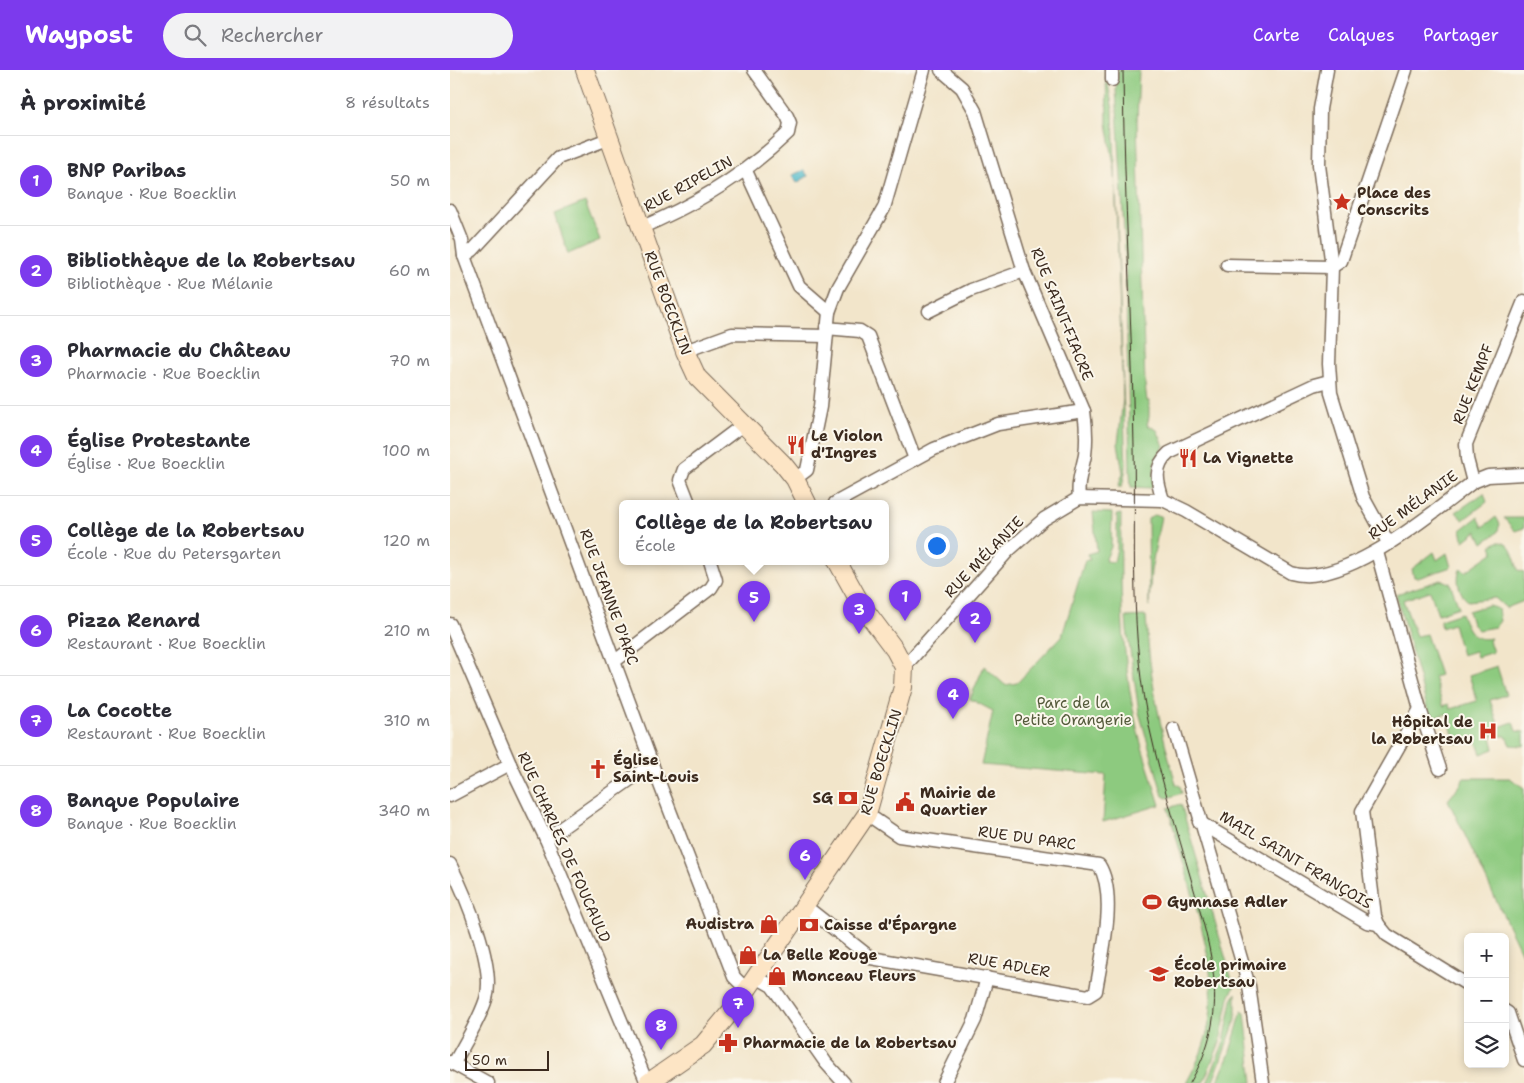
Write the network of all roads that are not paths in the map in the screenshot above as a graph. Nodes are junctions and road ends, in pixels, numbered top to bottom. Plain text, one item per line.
1 (585, 70) edge
2 (754, 70) edge
3 (924, 70) edge
4 (941, 70) edge
5 (1327, 70) edge
6 (1406, 70) edge
7 (608, 139) junction
8 (746, 170) junction
9 (450, 210) edge
10 (640, 228) junction
11 (464, 256) junction
12 (1227, 266) dead end
13 (1332, 267) junction
14 (1024, 271) junction
15 (1524, 301) edge
16 (929, 311) dead end
17 (829, 312) junction
18 (826, 332) junction
19 (685, 351) junction
20 (1329, 381) junction
21 (1084, 411) junction
22 (744, 424) junction
23 (915, 459) junction
24 (1524, 474) edge
25 (795, 479) junction
26 (1473, 482) junction
27 (1079, 498) junction
28 (688, 500) edge
29 (806, 500) edge
30 (840, 500) edge
31 (1163, 500) junction
32 (1389, 544) junction
33 (1376, 552) junction
34 (712, 565) edge
35 (839, 565) edge
36 (450, 624) edge
37 (615, 662) junction
38 (904, 667) junction
39 (1420, 709) junction
40 (1174, 729) dead end
41 (510, 764) junction
42 (652, 764) junction
43 (1440, 769) dead end
44 (450, 796) edge
45 (867, 814) junction
46 (1199, 822) junction
47 (546, 839) junction
48 (450, 864) edge
49 (1099, 865) joint
50 (805, 906) junction
51 (1378, 924) junction
52 (987, 978) junction
53 (1464, 983) edge
54 (752, 984) junction
55 (1509, 1017) edge
56 (1524, 1060) edge
57 (452, 1062) edge
58 (488, 1083) edge
59 (647, 1083) edge
60 (844, 1083) edge
61 (944, 1083) edge
62 (1263, 1083) edge

1 - 7 main road, RUE BOECKLIN
2 - 8 street, RUE RIPELIN
3 - 17 street
4 - 14 street, RUE SAINT-FIACRE
5 - 13 street
6 - 13 street
7 - 10 main road, RUE BOECKLIN
7 - 11 street
8 - 10 street, RUE RIPELIN
8 - 17 street
9 - 11 street, RUE JEANNE D'ARC
10 - 19 main road, RUE BOECKLIN
11 - 37 street, RUE JEANNE D'ARC
12 - 13 street
13 - 20 street
14 - 16 street
14 - 21 street, RUE SAINT-FIACRE
15 - 26 street, RUE KEMPF
17 - 18 street
18 - 19 street
18 - 23 street
18 - 25 street
19 - 22 main road, RUE BOECKLIN
20 - 31 street
20 - 32 street
21 - 23 street
21 - 27 street, RUE SAINT-FIACRE
22 - 25 main road, RUE BOECKLIN
22 - 28 street
23 - 30 street
24 - 26 street, RUE MÉLANIE
25 - 29 main road, RUE BOECKLIN
26 - 32 street, RUE MÉLANIE
27 - 31 street, RUE MÉLANIE
27 - 38 street, RUE MÉLANIE
31 - 33 street, RUE MÉLANIE
32 - 33 street, RUE MÉLANIE
33 - 39 street
34 - 37 street
35 - 38 main road
36 - 41 street, RUE CHARLES DE FOUCAULD
37 - 42 street, RUE JEANNE D'ARC
38 - 45 main road, RUE BOECKLIN
39 - 43 street
39 - 51 street
40 - 46 street
41 - 44 street
41 - 47 street, RUE CHARLES DE FOUCAULD
42 - 47 street
42 - 54 street, RUE JEANNE D'ARC
45 - 49 street, RUE DU PARC
45 - 50 main road, RUE BOECKLIN
46 - 51 street, MAIL SAINT FRANÇOIS
46 - 62 street
47 - 59 street, RUE CHARLES DE FOUCAULD
48 - 57 street
49 - 52 street, RUE ADLER
50 - 52 street, RUE ADLER
50 - 54 main road, RUE BOECKLIN
51 - 53 street
52 - 61 street
54 - 59 main road, RUE BOECKLIN
54 - 60 street, RUE JEANNE D'ARC
55 - 56 street
57 - 58 street

